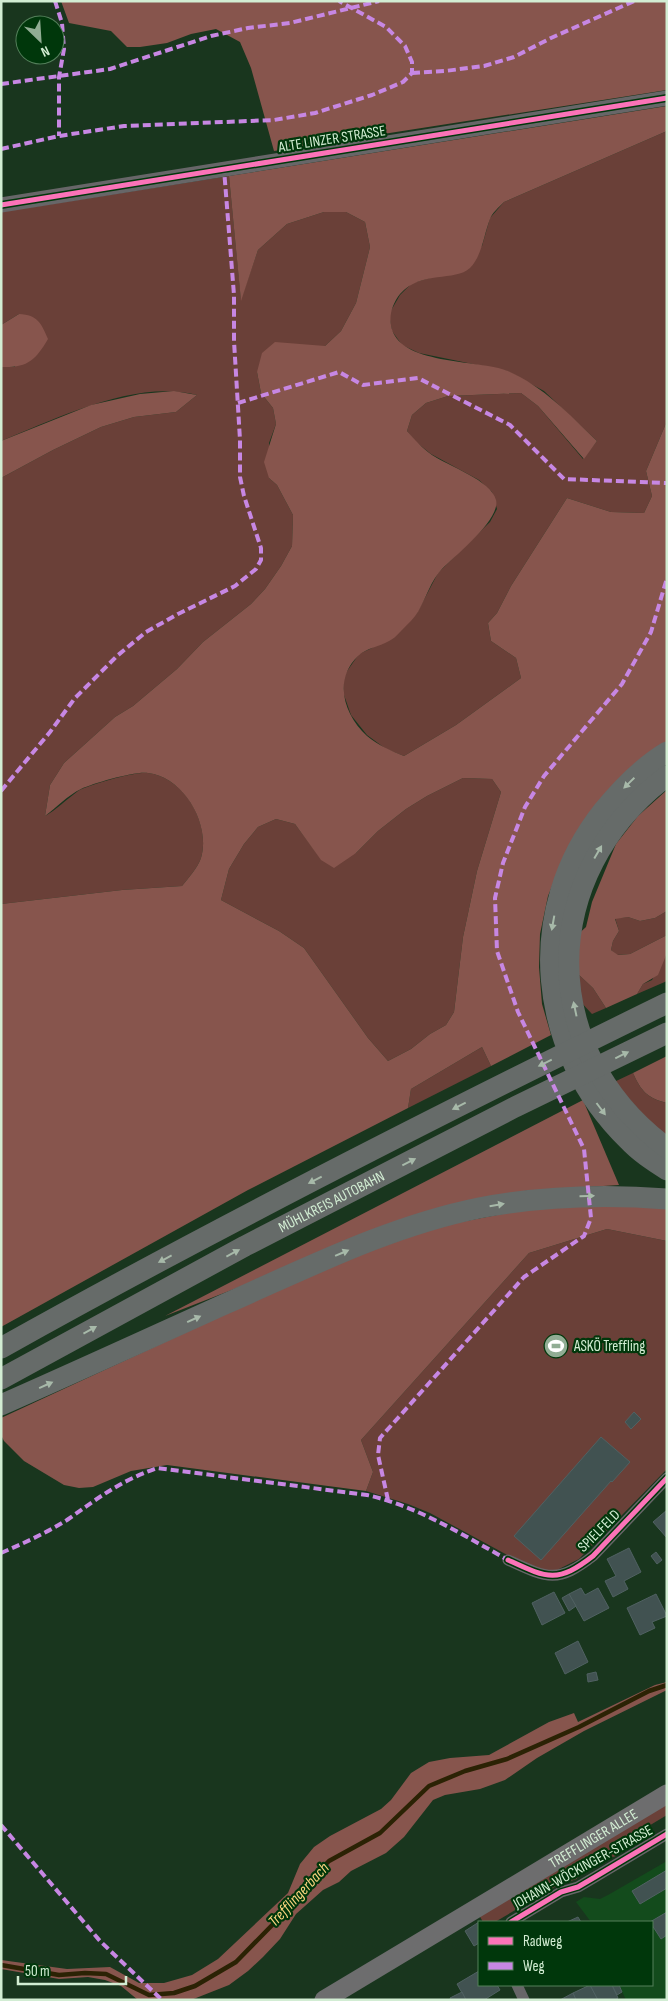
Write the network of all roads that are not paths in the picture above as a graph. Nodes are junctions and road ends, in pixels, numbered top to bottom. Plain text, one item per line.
1 (667, 98) edge
2 (1, 205) edge
3 (667, 752) edge
4 (667, 776) edge
5 (667, 1003) edge
6 (667, 1033) edge
7 (667, 1148) edge
8 (667, 1170) edge
9 (667, 1199) edge
10 (1, 1348) edge
11 (1, 1378) edge
12 (1, 1406) edge
13 (667, 1478) edge
14 (508, 1560) dead end
15 (667, 1794) edge
16 (667, 1834) edge
17 (513, 1921) edge
18 (521, 1986) edge
19 (332, 1995) edge
20 (524, 2000) edge

1 - 2 street, ALTE LINZER STRASSE
3 -> 8 highway
7 -> 4 highway
5 -> 10 highway, MÜHLKREIS AUTOBAHN
11 -> 6 highway, MÜHLKREIS AUTOBAHN
12 -> 9 highway
13 - 14 street, SPIELFELD
15 - 19 main road, TREFFLINGER ALLEE
16 - 17 street, JOHANN-WÖCKINGER-STRASSE
18 - 20 street

